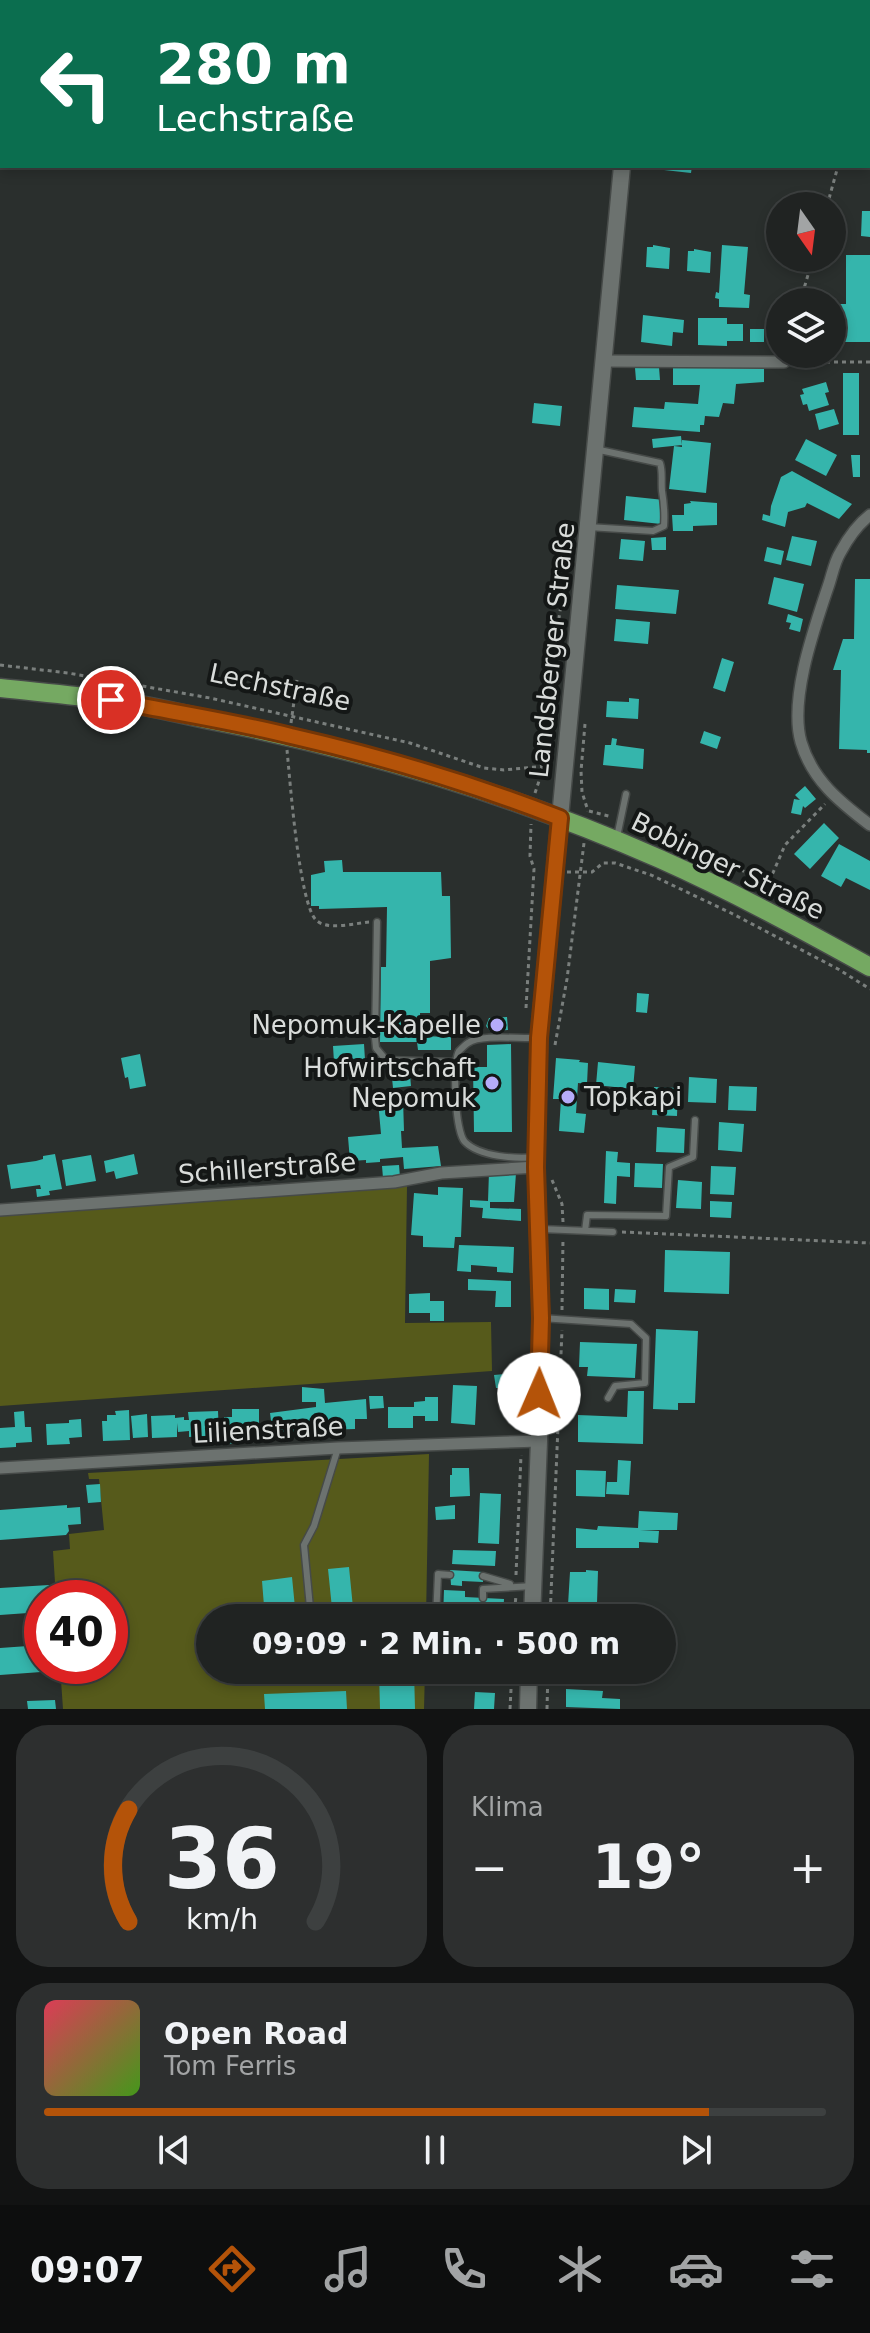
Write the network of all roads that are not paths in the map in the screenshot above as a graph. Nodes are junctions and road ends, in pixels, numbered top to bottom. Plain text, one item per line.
1 (622, 168) edge
2 (603, 361) junction
3 (766, 362) edge
4 (595, 449) junction
5 (870, 515) edge
6 (588, 527) junction
7 (0, 688) edge
8 (626, 794) dead end
9 (560, 818) junction
10 (870, 825) edge
11 (616, 841) junction
12 (377, 922) road end
13 (870, 967) edge
14 (539, 1038) junction
15 (456, 1062) junction
16 (695, 1120) dead end
17 (536, 1162) junction
18 (0, 1210) edge
19 (538, 1229) junction
20 (585, 1231) junction
21 (613, 1232) road end
22 (541, 1318) junction
23 (608, 1398) dead end
24 (539, 1441) junction
25 (338, 1448) junction
26 (0, 1468) edge
27 (450, 1575) dead end
28 (483, 1576) dead end
29 (524, 1586) junction
30 (483, 1598) dead end
31 (310, 1604) edge
32 (437, 1604) edge
33 (528, 1604) edge
34 (529, 1684) edge
35 (528, 1709) edge

1 - 2 street, Landsberger Straße
2 - 3 street
2 - 4 street, Landsberger Straße
4 - 6 street, Landsberger Straße
4 - 6 lane
5 - 10 street
6 - 9 street, Landsberger Straße
7 - 9 main road, Lechstraße
8 - 11 lane
9 - 11 main road, Bobinger Straße
9 - 14 street, Landsberger Straße
11 - 13 main road, Bobinger Straße
12 - 15 lane
14 - 15 lane
14 - 17 street, Landsberger Straße
15 - 17 lane
16 - 20 lane
17 - 18 street, Schillerstraße
17 - 19 street, Landsberger Straße
19 - 20 lane
19 - 22 street, Landsberger Straße
20 - 21 lane
22 - 23 lane
22 - 24 street, Landsberger Straße
24 - 25 street, Lilienstraße
24 - 29 street, Landsberger Straße
25 - 26 street, Lilienstraße
25 - 31 lane
27 - 32 lane
28 - 29 lane
29 - 30 lane
29 - 33 street, Landsberger Straße
34 - 35 street

